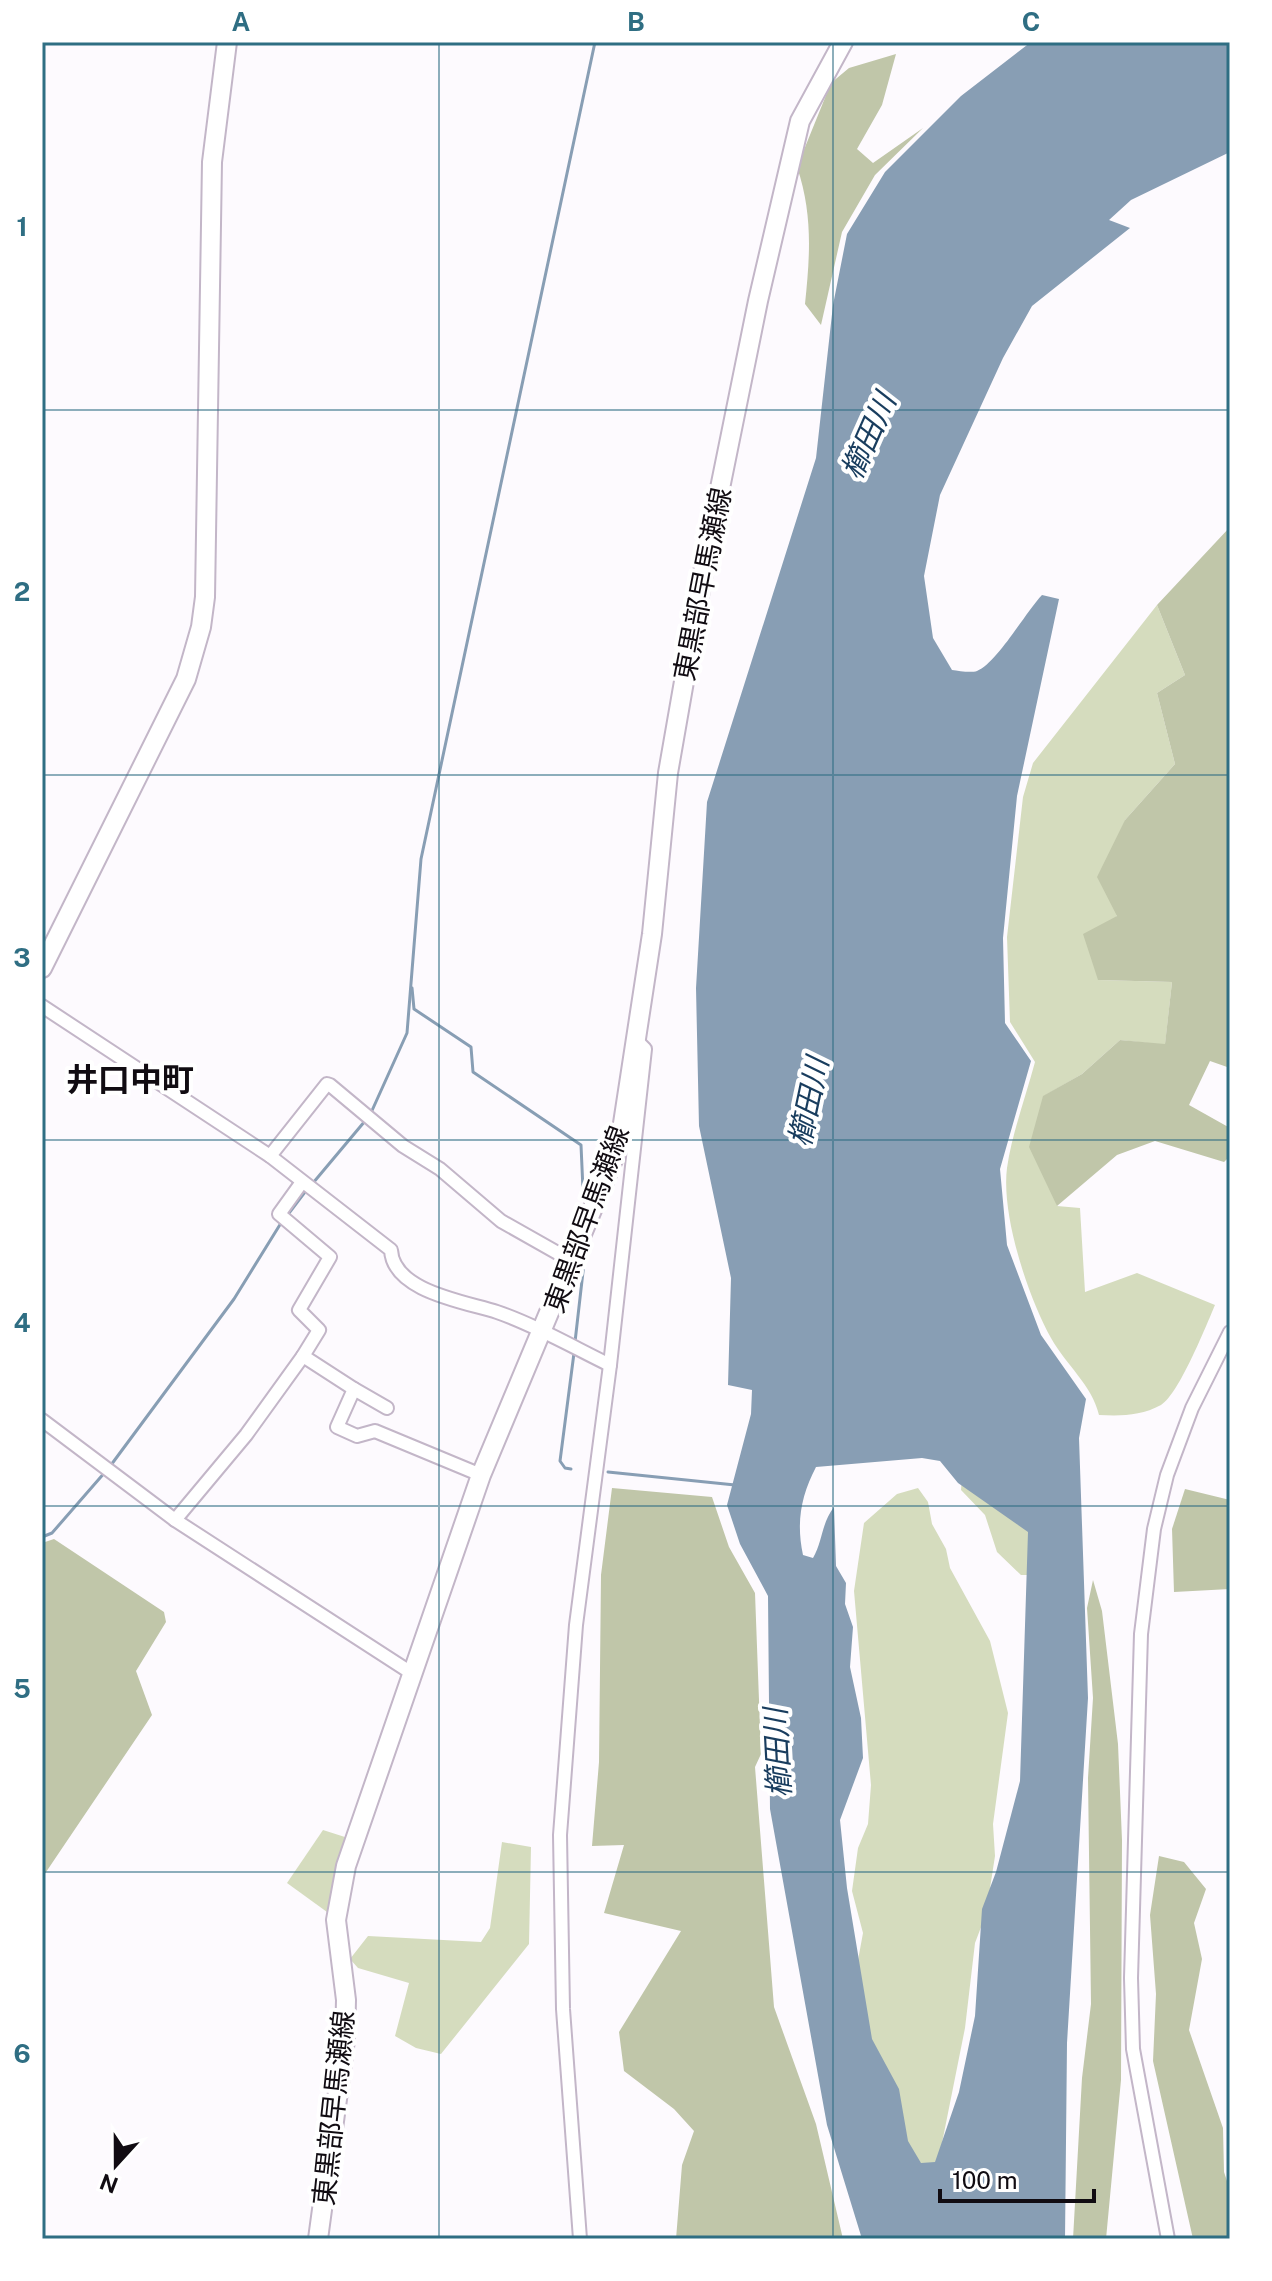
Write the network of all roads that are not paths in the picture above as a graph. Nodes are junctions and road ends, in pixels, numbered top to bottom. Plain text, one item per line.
1 (227, 42) edge
2 (843, 42) edge
3 (42, 968) edge
4 (42, 1006) edge
5 (637, 1041) junction
6 (270, 1156) junction
7 (308, 1186) junction
8 (570, 1260) junction
9 (1230, 1332) edge
10 (547, 1336) junction
11 (303, 1356) junction
12 (610, 1365) junction
13 (354, 1389) junction
14 (387, 1408) dead end
15 (42, 1420) edge
16 (481, 1475) junction
17 (175, 1520) junction
18 (413, 1674) junction
19 (318, 2239) edge
20 (580, 2239) edge
21 (1168, 2239) edge

1 - 3 main road
2 - 5 main road, 東黒部早馬瀬線
4 - 6 street
5 - 8 main road, 東黒部早馬瀬線
5 - 12 street
6 - 7 street
6 - 8 street
7 - 10 street
7 - 11 street
8 - 10 main road, 東黒部早馬瀬線
9 - 21 street
10 - 12 street
10 - 16 main road, 東黒部早馬瀬線
11 - 13 street
11 - 17 street
12 - 20 street
13 - 14 street
13 - 16 street
15 - 17 street
16 - 18 main road, 東黒部早馬瀬線
17 - 18 street
18 - 19 main road, 東黒部早馬瀬線

